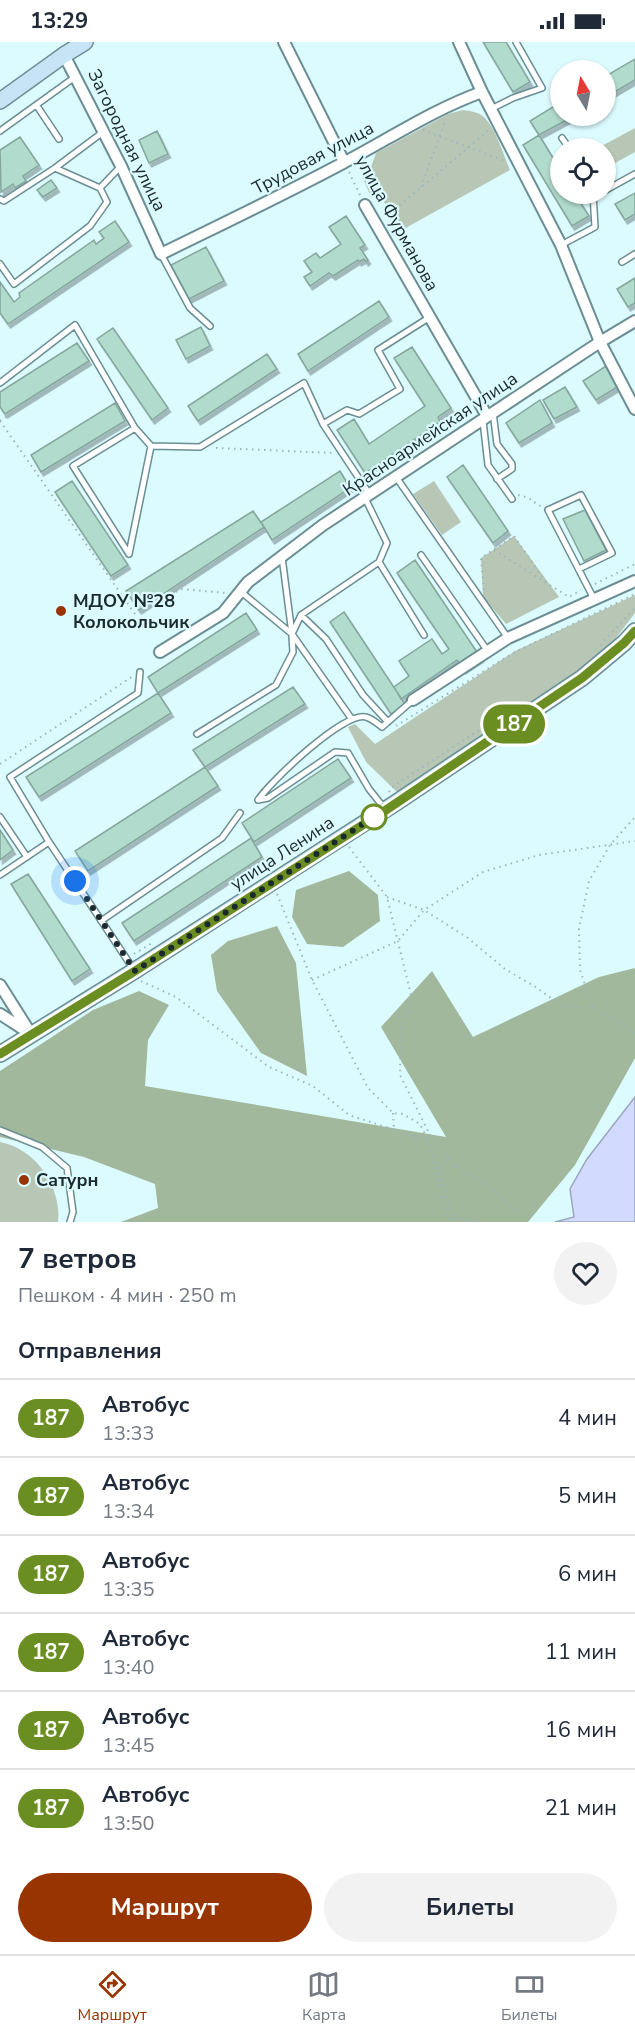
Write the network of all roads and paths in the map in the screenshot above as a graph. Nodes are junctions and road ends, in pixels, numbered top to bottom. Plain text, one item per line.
1 (85, 42) edge
2 (284, 42) edge
3 (459, 42) edge
4 (516, 42) edge
5 (61, 48) edge
6 (75, 77) junction
7 (482, 92) junction
8 (0, 101) edge
9 (453, 103) junction
10 (37, 106) junction
11 (491, 110) junction
12 (498, 123) junction
13 (409, 125) junction
14 (0, 132) edge
15 (103, 132) junction
16 (439, 137) junction
17 (59, 139) dead end
18 (469, 147) junction
19 (344, 162) junction
20 (508, 162) dead end
21 (120, 166) junction
22 (56, 168) junction
23 (635, 174) edge
24 (616, 184) edge
25 (100, 188) junction
26 (420, 188) junction
27 (0, 199) edge
28 (365, 204) joint
29 (595, 204) edge
30 (391, 220) dead end
31 (561, 245) junction
32 (161, 254) junction
33 (635, 254) edge
34 (622, 262) dead end
35 (0, 264) edge
36 (430, 316) junction
37 (635, 321) edge
38 (210, 326) dead end
39 (600, 342) junction
40 (94, 359) junction
41 (0, 383) edge
42 (635, 410) edge
43 (488, 416) junction
44 (0, 421) edge
45 (324, 424) junction
46 (135, 428) junction
47 (151, 446) junction
48 (200, 447) junction
49 (342, 453) junction
50 (396, 477) junction
51 (497, 479) junction
52 (507, 492) junction
53 (367, 496) junction
54 (512, 499) dead end
55 (548, 510) junction
56 (494, 550) junction
57 (282, 555) junction
58 (421, 555) dead end
59 (379, 562) junction
60 (635, 564) edge
61 (579, 569) junction
62 (635, 581) edge
63 (248, 582) junction
64 (546, 583) junction
65 (588, 587) junction
66 (240, 591) junction
67 (635, 594) edge
68 (594, 599) junction
69 (486, 608) junction
70 (635, 608) edge
71 (301, 615) junction
72 (635, 631) edge
73 (292, 634) junction
74 (424, 635) dead end
75 (508, 638) junction
76 (599, 646) dead end
77 (160, 652) dead end
78 (488, 652) junction
79 (140, 672) joint
80 (413, 700) joint
81 (351, 718) junction
82 (498, 718) dead end
83 (388, 722) junction
84 (391, 730) dead end
85 (197, 734) dead end
86 (0, 764) edge
87 (392, 787) dead end
88 (386, 810) junction
89 (240, 813) dead end
90 (0, 817) edge
91 (635, 817) edge
92 (342, 838) junction
93 (635, 841) edge
94 (49, 842) junction
95 (610, 845) junction
96 (27, 857) junction
97 (0, 875) edge
98 (272, 883) junction
99 (387, 897) junction
100 (424, 910) junction
101 (101, 921) junction
102 (398, 941) junction
103 (131, 973) junction
104 (312, 980) junction
105 (0, 985) edge
106 (592, 1006) junction
107 (0, 1014) edge
108 (31, 1034) junction
109 (635, 1034) edge
110 (0, 1054) edge
111 (393, 1113) junction
112 (0, 1130) edge
113 (394, 1130) junction
114 (428, 1141) junction
115 (430, 1145) junction
116 (522, 1215) dead end
117 (70, 1222) edge
118 (458, 1222) edge
119 (475, 1222) edge

1 - 5 street
2 - 19 street, улица Фурманова
3 - 7 street
4 - 11 lane
5 - 6 street, Загородная улица
5 - 8 street
6 - 10 lane
6 - 15 street, Загородная улица
7 - 9 street, Трудовая улица
7 - 11 street
9 - 13 street, Трудовая улица
9 - 16 path
10 - 14 lane
10 - 17 lane
11 - 12 street
12 - 18 path
12 - 31 street
13 - 16 path
13 - 19 street, Трудовая улица
15 - 21 street, Загородная улица
15 - 22 lane
16 - 18 path
16 - 26 path
18 - 20 path
18 - 26 path
19 - 28 path, улица Фурманова
19 - 32 street, Трудовая улица
21 - 25 lane
21 - 32 street, Загородная улица
22 - 25 lane
22 - 27 lane
23 - 24 lane
25 - 35 lane
26 - 30 path
28 - 36 street, улица Фурманова
29 - 31 lane
31 - 39 street
32 - 38 lane
33 - 34 lane
36 - 43 street, улица Фурманова
36 - 45 lane
37 - 39 street, Красноармейская улица
39 - 42 street
39 - 43 street, Красноармейская улица
40 - 41 lane
40 - 44 path
40 - 46 lane
43 - 50 street, Красноармейская улица
43 - 51 lane
43 - 51 lane
44 - 63 path
45 - 48 lane
45 - 49 lane
46 - 47 lane
46 - 47 lane
47 - 48 lane
48 - 49 path
49 - 53 lane
50 - 53 street, Красноармейская улица
50 - 69 lane
51 - 52 lane
52 - 54 lane
52 - 55 path
53 - 57 street, Красноармейская улица
53 - 59 lane
55 - 61 lane
55 - 61 lane
56 - 64 path
56 - 64 path
56 - 69 path
57 - 63 street, Красноармейская улица
57 - 73 lane
58 - 78 lane
59 - 71 lane
59 - 74 lane
60 - 65 path
61 - 65 lane
62 - 68 street
63 - 66 street, Красноармейская улица
64 - 65 path
65 - 68 lane
66 - 73 lane
66 - 77 street, Красноармейская улица
67 - 84 path
68 - 75 street
69 - 75 lane
70 - 76 path
71 - 73 lane
71 - 83 lane
72 - 88 street, улица Ленина
73 - 81 lane
73 - 85 lane
75 - 78 street
78 - 80 street
79 - 86 path
79 - 94 lane
80 - 83 lane
81 - 83 lane
81 - 88 lane
82 - 87 path
88 - 92 street, улица Ленина
89 - 101 lane
90 - 96 lane
91 - 95 path
92 - 98 street, улица Ленина
92 - 99 path
93 - 95 path
94 - 96 lane
94 - 101 lane
95 - 100 path
95 - 106 path
96 - 97 lane
98 - 103 street, улица Ленина
98 - 104 path
99 - 100 path
99 - 102 path
100 - 102 path
100 - 106 path
101 - 103 lane
102 - 104 path
102 - 116 path
103 - 108 street, улица Ленина
103 - 113 path
104 - 111 path
105 - 108 street
106 - 109 path
107 - 108 street
108 - 110 street, улица Ленина
111 - 113 path
111 - 114 path
112 - 117 lane
113 - 114 path
114 - 115 path
115 - 118 path
115 - 119 path

